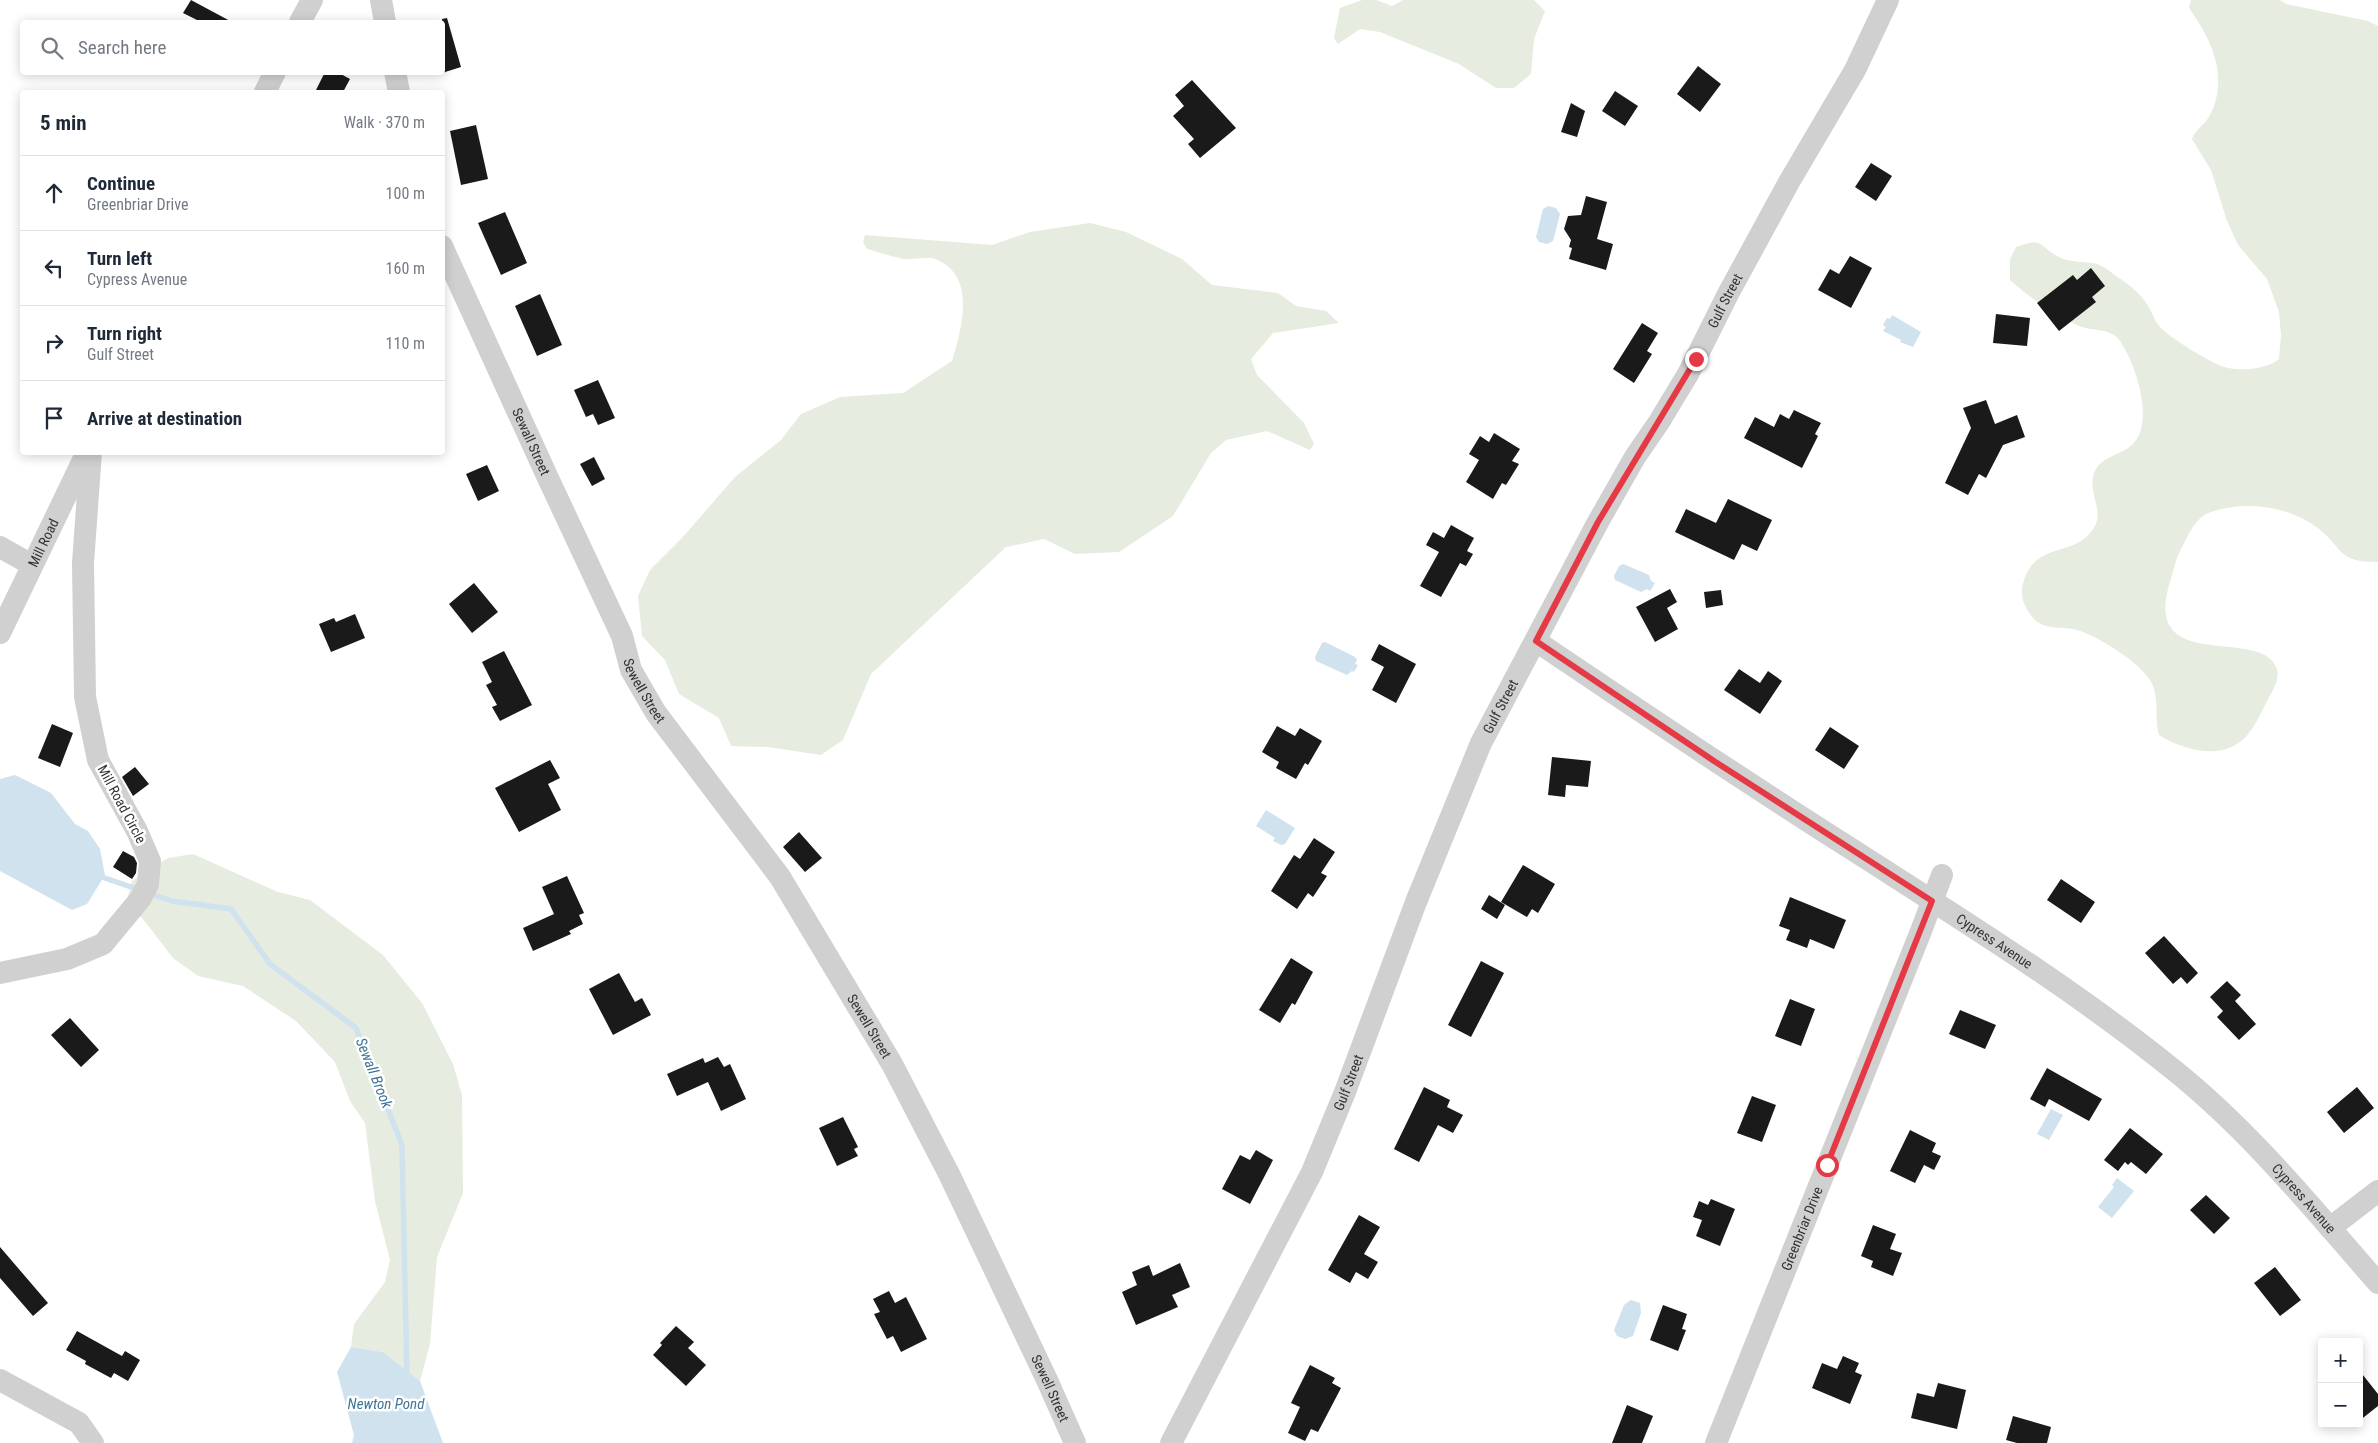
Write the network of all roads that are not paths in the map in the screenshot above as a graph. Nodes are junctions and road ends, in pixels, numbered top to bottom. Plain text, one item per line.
1 (312, 0) edge
2 (381, 0) edge
3 (1888, 0) edge
4 (301, 20) edge
5 (385, 20) edge
6 (274, 75) edge
7 (395, 75) edge
8 (266, 90) edge
9 (398, 90) edge
10 (445, 253) edge
11 (87, 455) edge
12 (89, 455) edge
13 (0, 548) edge
14 (32, 565) junction
15 (0, 633) edge
16 (622, 636) joint
17 (1536, 641) junction
18 (1942, 875) dead end
19 (1932, 901) junction
20 (0, 973) edge
21 (2378, 1191) edge
22 (2330, 1228) junction
23 (2378, 1283) edge
24 (0, 1380) edge
25 (1720, 1442) edge
26 (93, 1443) edge
27 (1075, 1443) edge
28 (1170, 1443) edge

1 - 4 street
2 - 5 street
3 - 17 street, Gulf Street
6 - 8 street
7 - 9 street
10 - 16 street, Sewall Street
11 - 14 street, Mill Road
12 - 20 street, Mill Road Circle
13 - 14 street
14 - 15 street, Mill Road
16 - 27 street, Sewell Street
17 - 19 street, Cypress Avenue
17 - 28 street, Gulf Street
18 - 19 street, Greenbriar Drive
19 - 22 street, Cypress Avenue
19 - 25 street, Greenbriar Drive
21 - 22 street
22 - 23 street, Cypress Avenue
24 - 26 street

